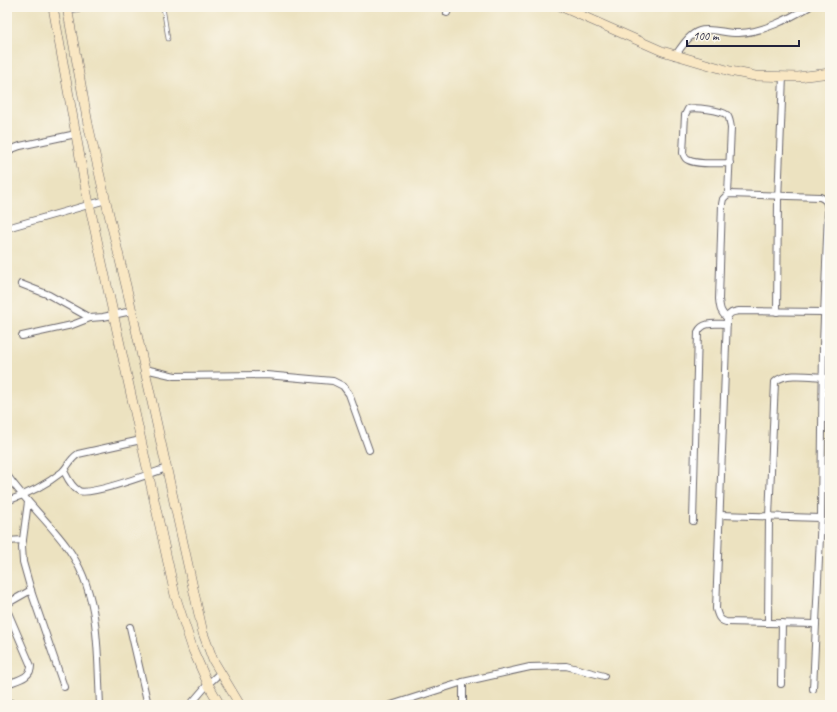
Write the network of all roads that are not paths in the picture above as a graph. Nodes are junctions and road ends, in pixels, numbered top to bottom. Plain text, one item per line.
1 (53, 7) edge
2 (95, 7) edge
3 (163, 7) edge
4 (809, 7) edge
5 (566, 8) edge
6 (67, 9) edge
7 (168, 39) dead end
8 (675, 56) junction
9 (830, 73) edge
10 (783, 76) junction
11 (76, 134) junction
12 (7, 152) edge
13 (730, 163) junction
14 (728, 194) junction
15 (779, 196) junction
16 (106, 200) junction
17 (89, 205) junction
18 (7, 228) edge
19 (21, 284) dead end
20 (132, 310) junction
21 (777, 312) junction
22 (824, 312) junction
23 (114, 315) junction
24 (90, 318) junction
25 (727, 321) junction
26 (22, 336) dead end
27 (145, 369) junction
28 (823, 377) junction
29 (141, 440) junction
30 (369, 450) dead end
31 (167, 468) junction
32 (64, 471) junction
33 (148, 474) junction
34 (7, 475) edge
35 (23, 496) junction
36 (7, 501) edge
37 (28, 502) junction
38 (720, 515) junction
39 (769, 516) junction
40 (821, 518) junction
41 (693, 521) dead end
42 (23, 540) junction
43 (7, 541) edge
44 (32, 590) junction
45 (768, 623) junction
46 (782, 623) junction
47 (816, 624) junction
48 (130, 627) dead end
49 (220, 673) junction
50 (604, 676) dead end
51 (462, 682) junction
52 (7, 684) edge
53 (208, 684) junction
54 (781, 684) dead end
55 (64, 687) dead end
56 (813, 689) dead end
57 (100, 705) edge
58 (148, 705) edge
59 (190, 705) edge
60 (220, 705) edge
61 (240, 705) edge
62 (391, 705) edge
63 (463, 705) edge

1 - 11 street
2 - 6 lane
3 - 7 lane
4 - 8 street
5 - 8 street
6 - 16 street
8 - 10 street
9 - 10 street
10 - 15 street
11 - 12 street
11 - 17 street
13 - 13 street
13 - 14 street
14 - 15 street
14 - 25 street
15 - 21 street
15 - 22 street
16 - 17 street
16 - 20 street
17 - 18 street
17 - 23 street
19 - 24 street
20 - 23 street
20 - 27 street
21 - 22 street
21 - 25 street
22 - 28 street
23 - 24 street
23 - 29 street
24 - 26 street
25 - 38 street
25 - 41 street
27 - 30 street
27 - 31 street
28 - 39 street
28 - 40 street
29 - 32 street
29 - 33 street
31 - 33 street
31 - 49 street
32 - 33 street
32 - 35 street
33 - 53 street
34 - 35 street
35 - 36 street
35 - 37 street
37 - 42 street
37 - 57 street
38 - 39 street
38 - 45 street
39 - 40 street
39 - 45 street
40 - 47 street
42 - 43 street
42 - 44 street
44 - 52 street
44 - 55 street
45 - 46 street
46 - 47 street
46 - 54 street
47 - 56 street
48 - 58 street
49 - 53 street
49 - 61 street
50 - 51 street
51 - 62 street
51 - 63 street
53 - 59 street
53 - 60 street

